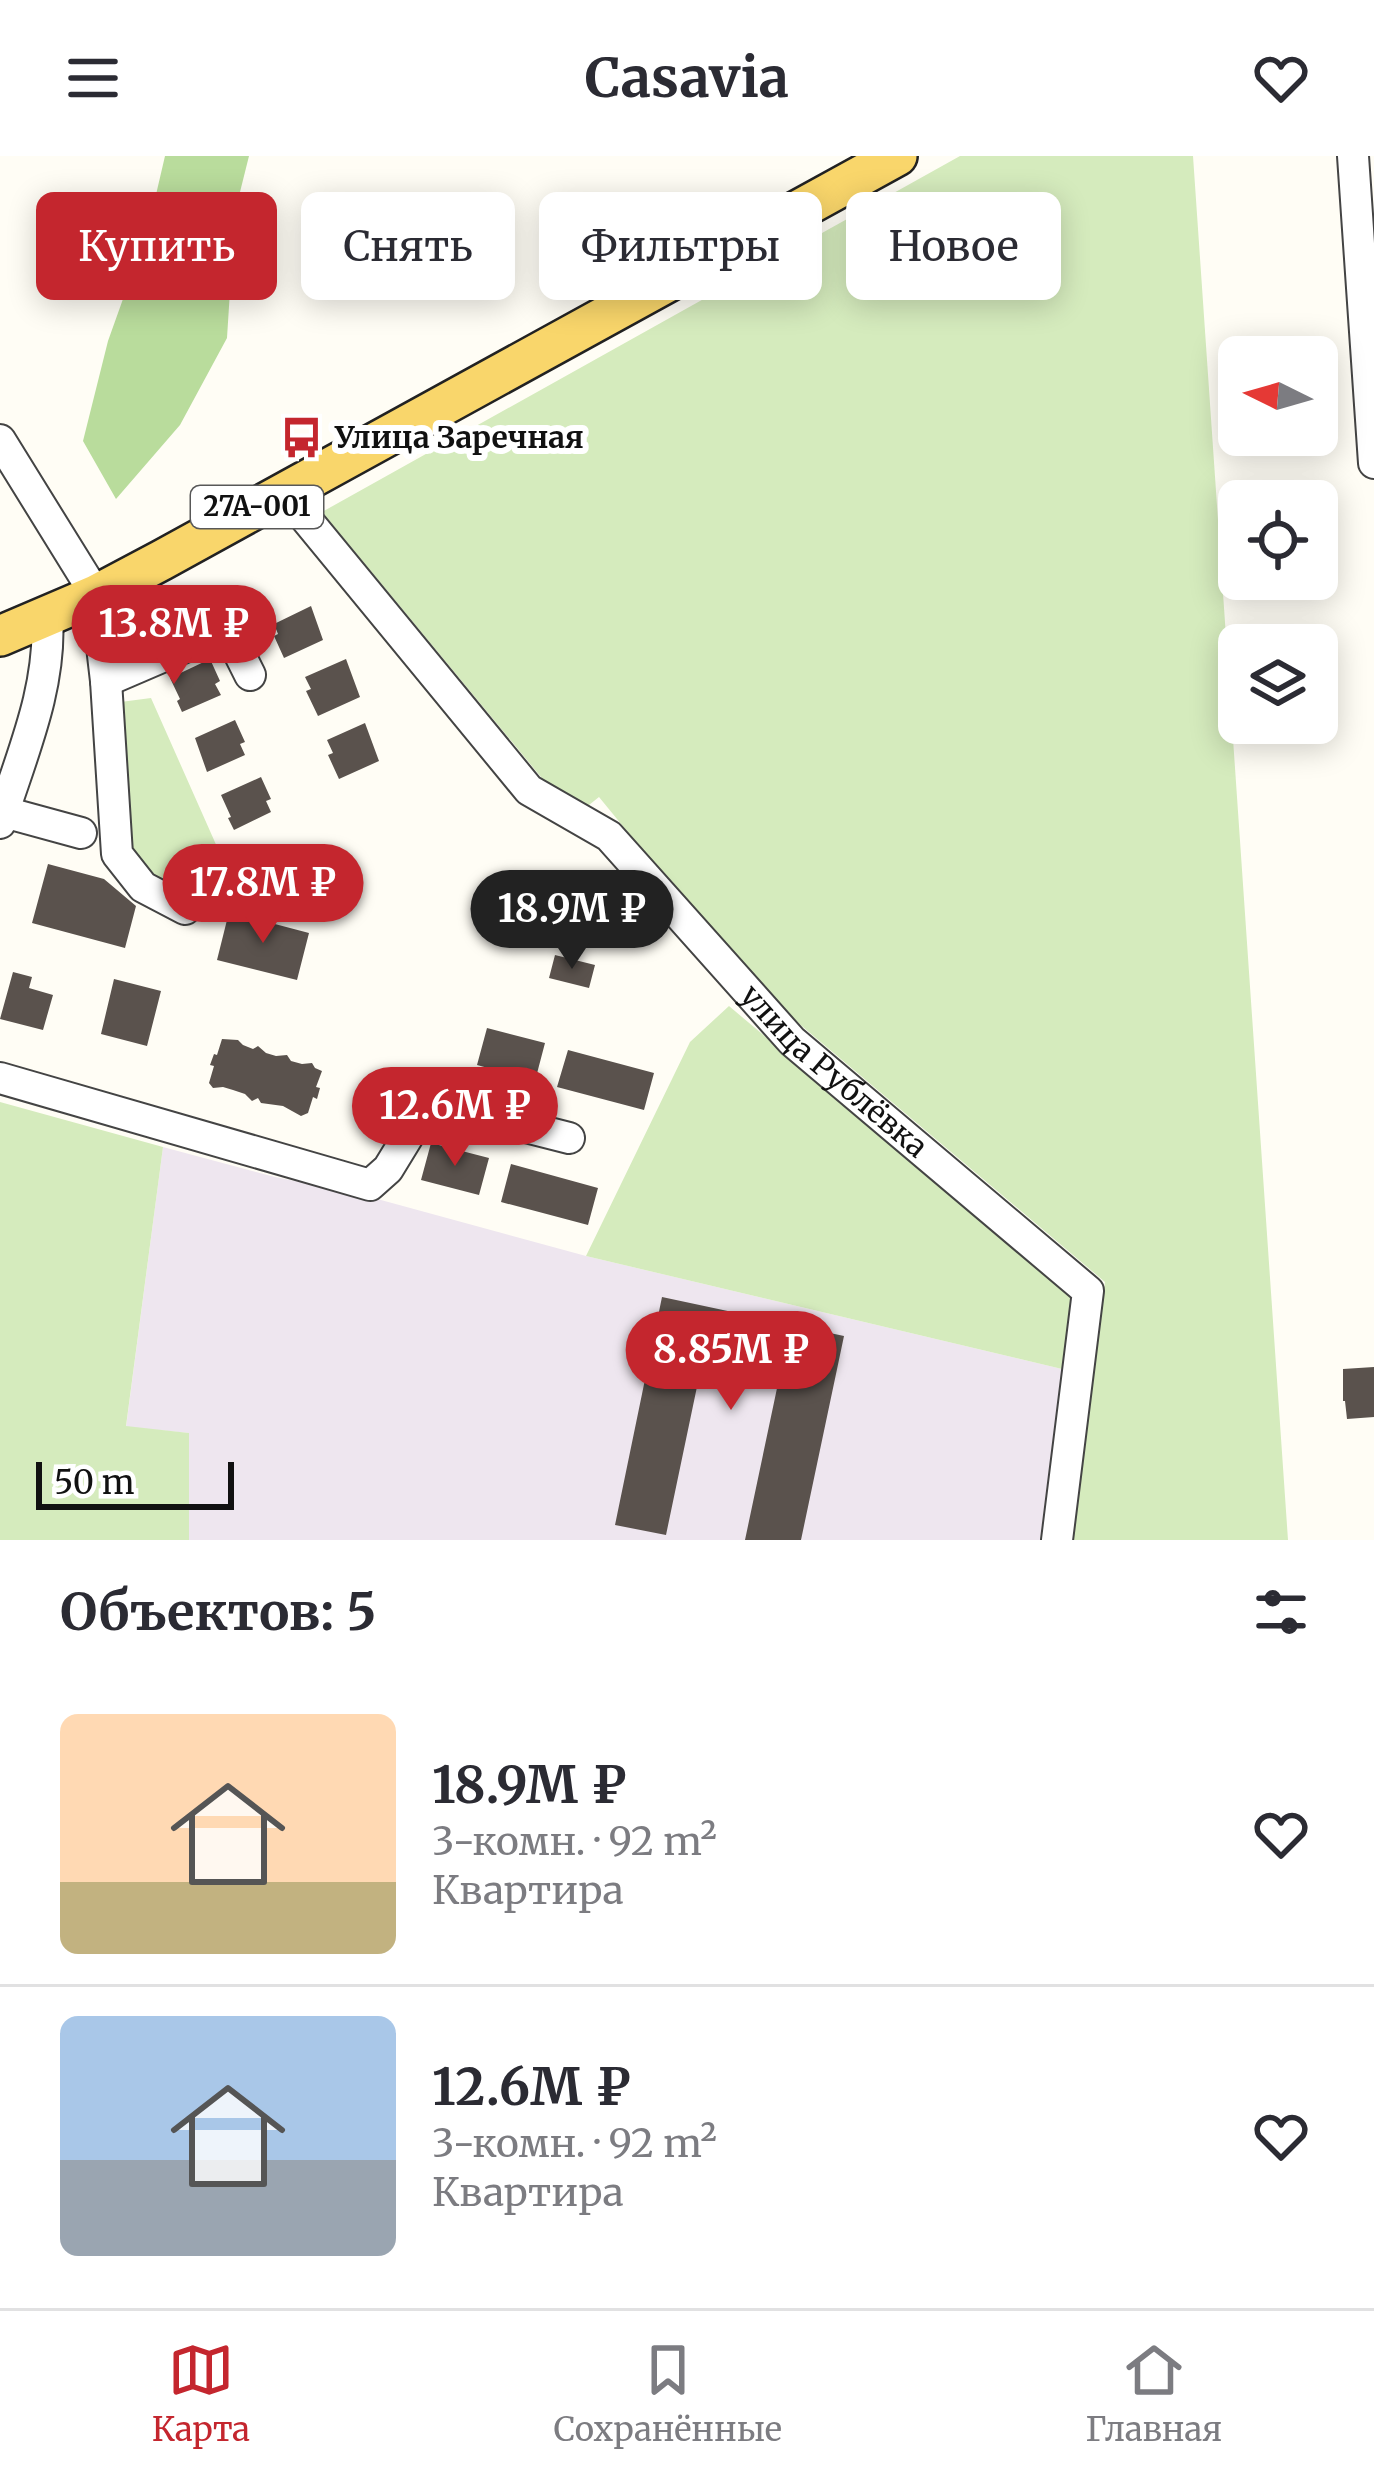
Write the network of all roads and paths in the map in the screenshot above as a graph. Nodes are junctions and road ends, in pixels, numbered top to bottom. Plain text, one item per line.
1 (897, 156) edge
2 (1353, 156) edge
3 (0, 440) edge
4 (1374, 463) edge
5 (284, 492) junction
6 (96, 595) junction
7 (47, 616) junction
8 (0, 636) edge
9 (250, 675) dead end
10 (106, 681) junction
11 (2, 818) edge
12 (81, 833) dead end
13 (185, 909) dead end
14 (0, 1078) edge
15 (569, 1138) dead end
16 (1058, 1540) edge

1 - 5 main road, 27А-001
2 - 4 street
3 - 6 street
5 - 6 main road, 27А-001
5 - 16 street, улица Рублёвка
6 - 7 main road, 27А-001
6 - 10 street
7 - 8 main road, 27А-001
7 - 11 street
9 - 10 street
10 - 13 street
11 - 12 street
14 - 15 street

